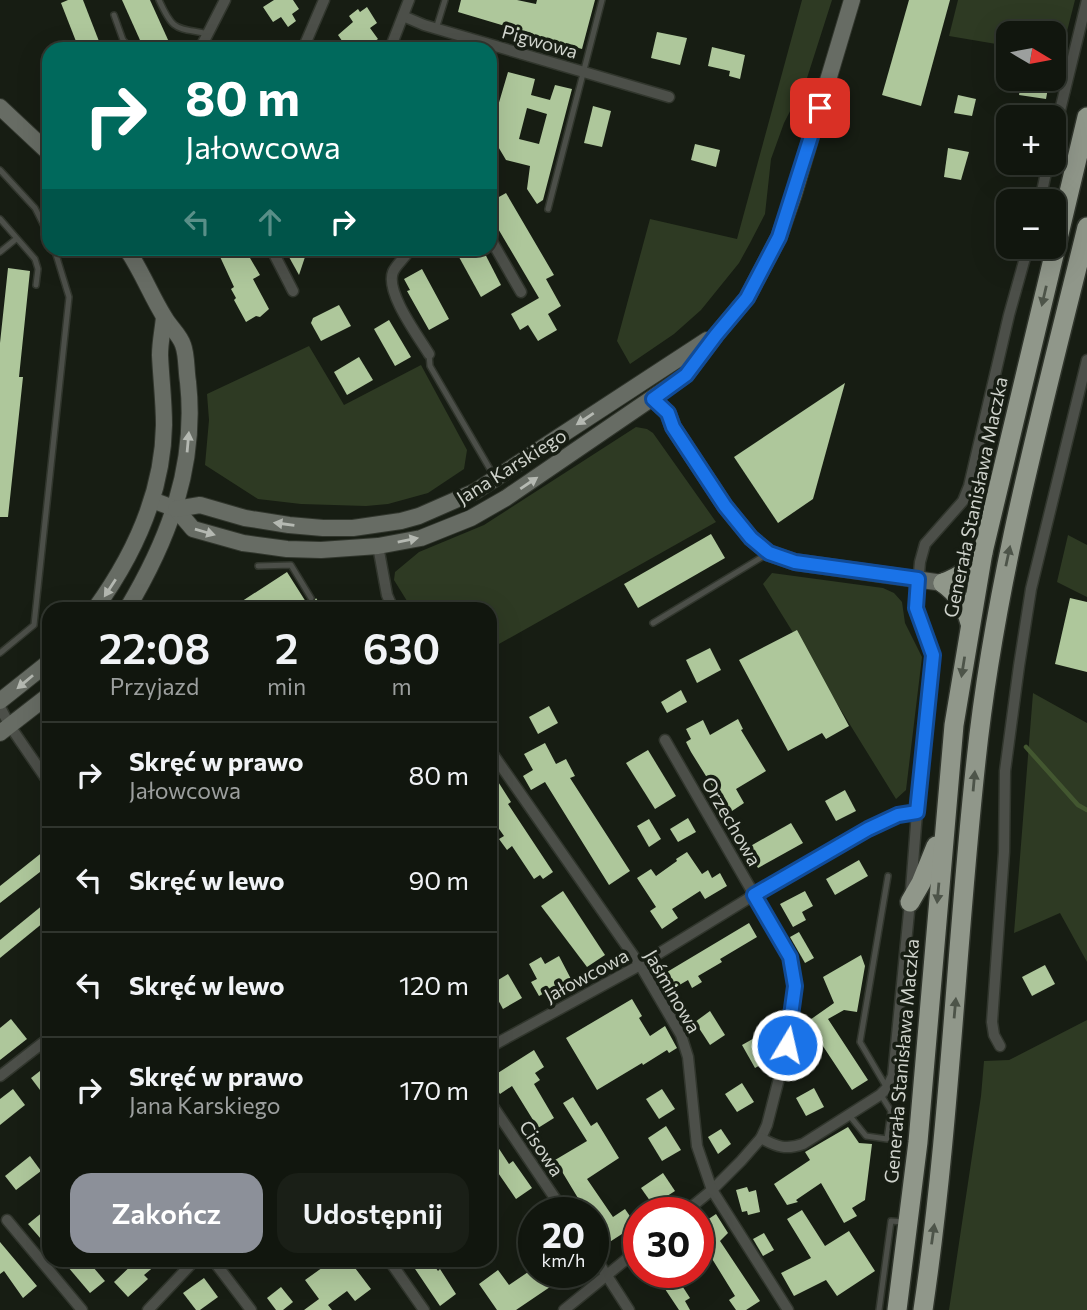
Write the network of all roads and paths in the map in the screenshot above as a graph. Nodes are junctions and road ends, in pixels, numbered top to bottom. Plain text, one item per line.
1 (159, 0) edge
2 (225, 0) edge
3 (324, 0) edge
4 (409, 0) edge
5 (445, 0) edge
6 (602, 0) edge
7 (852, 0) edge
8 (1087, 0) edge
9 (114, 15) dead end
10 (403, 16) junction
11 (436, 29) junction
12 (209, 34) junction
13 (125, 42) edge
14 (204, 42) edge
15 (306, 42) edge
16 (393, 42) edge
17 (482, 42) edge
18 (497, 46) edge
19 (583, 71) junction
20 (669, 97) dead end
21 (1061, 105) edge
22 (0, 107) edge
23 (1087, 117) edge
24 (42, 146) edge
25 (0, 170) edge
26 (548, 209) dead end
27 (0, 219) edge
28 (42, 222) edge
29 (1087, 226) edge
30 (16, 239) junction
31 (497, 250) edge
32 (0, 252) edge
33 (56, 256) edge
34 (131, 256) edge
35 (275, 256) edge
36 (404, 256) edge
37 (1025, 259) edge
38 (36, 285) dead end
39 (293, 292) dead end
40 (521, 292) dead end
41 (164, 317) junction
42 (716, 335) junction
43 (429, 354) joint
44 (1087, 360) edge
45 (642, 382) junction
46 (653, 399) junction
47 (495, 479) junction
48 (152, 500) junction
49 (176, 509) junction
50 (323, 528) junction
51 (379, 546) junction
52 (321, 550) junction
53 (984, 552) junction
54 (769, 553) junction
55 (123, 566) junction
56 (258, 566) dead end
57 (146, 577) junction
58 (918, 579) junction
59 (943, 583) junction
60 (311, 598) dead end
61 (100, 602) edge
62 (131, 602) edge
63 (390, 602) edge
64 (653, 623) dead end
65 (970, 623) junction
66 (0, 653) edge
67 (42, 668) edge
68 (42, 700) edge
69 (0, 701) edge
70 (0, 707) edge
71 (5, 729) edge
72 (665, 740) dead end
73 (497, 760) edge
74 (42, 774) edge
75 (917, 812) junction
76 (944, 825) junction
77 (888, 876) dead end
78 (754, 895) junction
79 (910, 902) junction
80 (640, 965) junction
81 (42, 1043) edge
82 (497, 1043) edge
83 (1000, 1046) dead end
84 (0, 1076) edge
85 (883, 1091) junction
86 (497, 1112) edge
87 (849, 1115) junction
88 (761, 1138) junction
89 (712, 1190) junction
90 (554, 1197) edge
91 (703, 1197) edge
92 (7, 1220) dead end
93 (909, 1223) junction
94 (42, 1262) edge
95 (623, 1262) edge
96 (46, 1267) edge
97 (188, 1267) edge
98 (218, 1267) edge
99 (394, 1267) edge
100 (609, 1273) edge
101 (609, 1278) edge
102 (591, 1288) edge
103 (82, 1310) edge
104 (148, 1310) edge
105 (251, 1310) edge
106 (425, 1310) edge
107 (564, 1310) edge
108 (629, 1310) edge
109 (788, 1310) edge
110 (879, 1310) edge
111 (897, 1310) edge
112 (923, 1310) edge

1 - 12 lane
2 - 12 street
3 - 15 street
4 - 10 street
5 - 11 lane
6 - 19 lane
7 - 42 street, Jana Karskiego
8 - 21 street
9 - 13 lane
10 - 11 street, Pigwowa
10 - 16 street
11 - 17 street, Pigwowa
12 - 14 street
18 - 19 street, Pigwowa
19 - 20 street, Pigwowa
19 - 26 lane
22 - 24 street
23 -> 53 highway, Generała Stanisława Maczka
25 - 28 lane
27 - 30 lane
112 -> 29 highway
30 - 32 lane
30 - 38 lane
31 - 40 street
33 - 66 lane
34 - 41 street
35 - 39 street
36 - 43 street
37 - 58 street
41 - 48 street
49 -> 41 street
42 - 45 street, Jana Karskiego
42 - 46 street, Jana Karskiego
43 - 47 lane
44 - 83 street
45 - 46 street
45 -> 47 street, Jana Karskiego
51 -> 46 street, Jana Karskiego
46 - 54 street
47 - 50 street, Jana Karskiego
48 - 49 street, Jana Karskiego
48 - 55 street
50 -> 49 street, Jana Karskiego
49 -> 52 street, Jana Karskiego
49 - 57 street
50 - 52 street
51 - 52 street, Jana Karskiego
51 - 63 street
53 - 59 highway
53 - 65 highway, Generała Stanisława Maczka
54 - 58 street
54 - 64 lane
55 - 57 street
55 -> 61 street
56 - 60 lane
57 - 62 street
58 - 59 street
58 - 75 street
59 - 65 highway
65 -> 76 highway, Generała Stanisława Maczka
67 -> 69 street
68 - 71 street
70 - 71 street
71 - 74 street
72 - 78 street, Orzechowa
73 - 80 street, Jaśminowa
75 - 78 street, Jałowcowa
75 - 79 street
76 - 79 highway
76 -> 93 highway, Generała Stanisława Maczka
77 - 85 lane
78 - 80 street, Jałowcowa
78 - 88 street, Orzechowa
79 - 85 street
80 - 82 street, Jałowcowa
80 - 89 street, Jaśminowa
81 - 84 street
85 - 87 street
85 - 87 lane
86 - 90 street, Cisowa
87 - 88 street
88 - 89 street, Orzechowa
89 - 91 street, Orzechowa
89 - 109 street, Jaśminowa
92 - 94 street
93 - 110 lane
93 - 111 highway, Generała Stanisława Maczka
95 - 100 street
96 - 103 street
97 - 104 street
98 - 105 street
99 - 106 street
101 - 108 street
102 - 107 street

